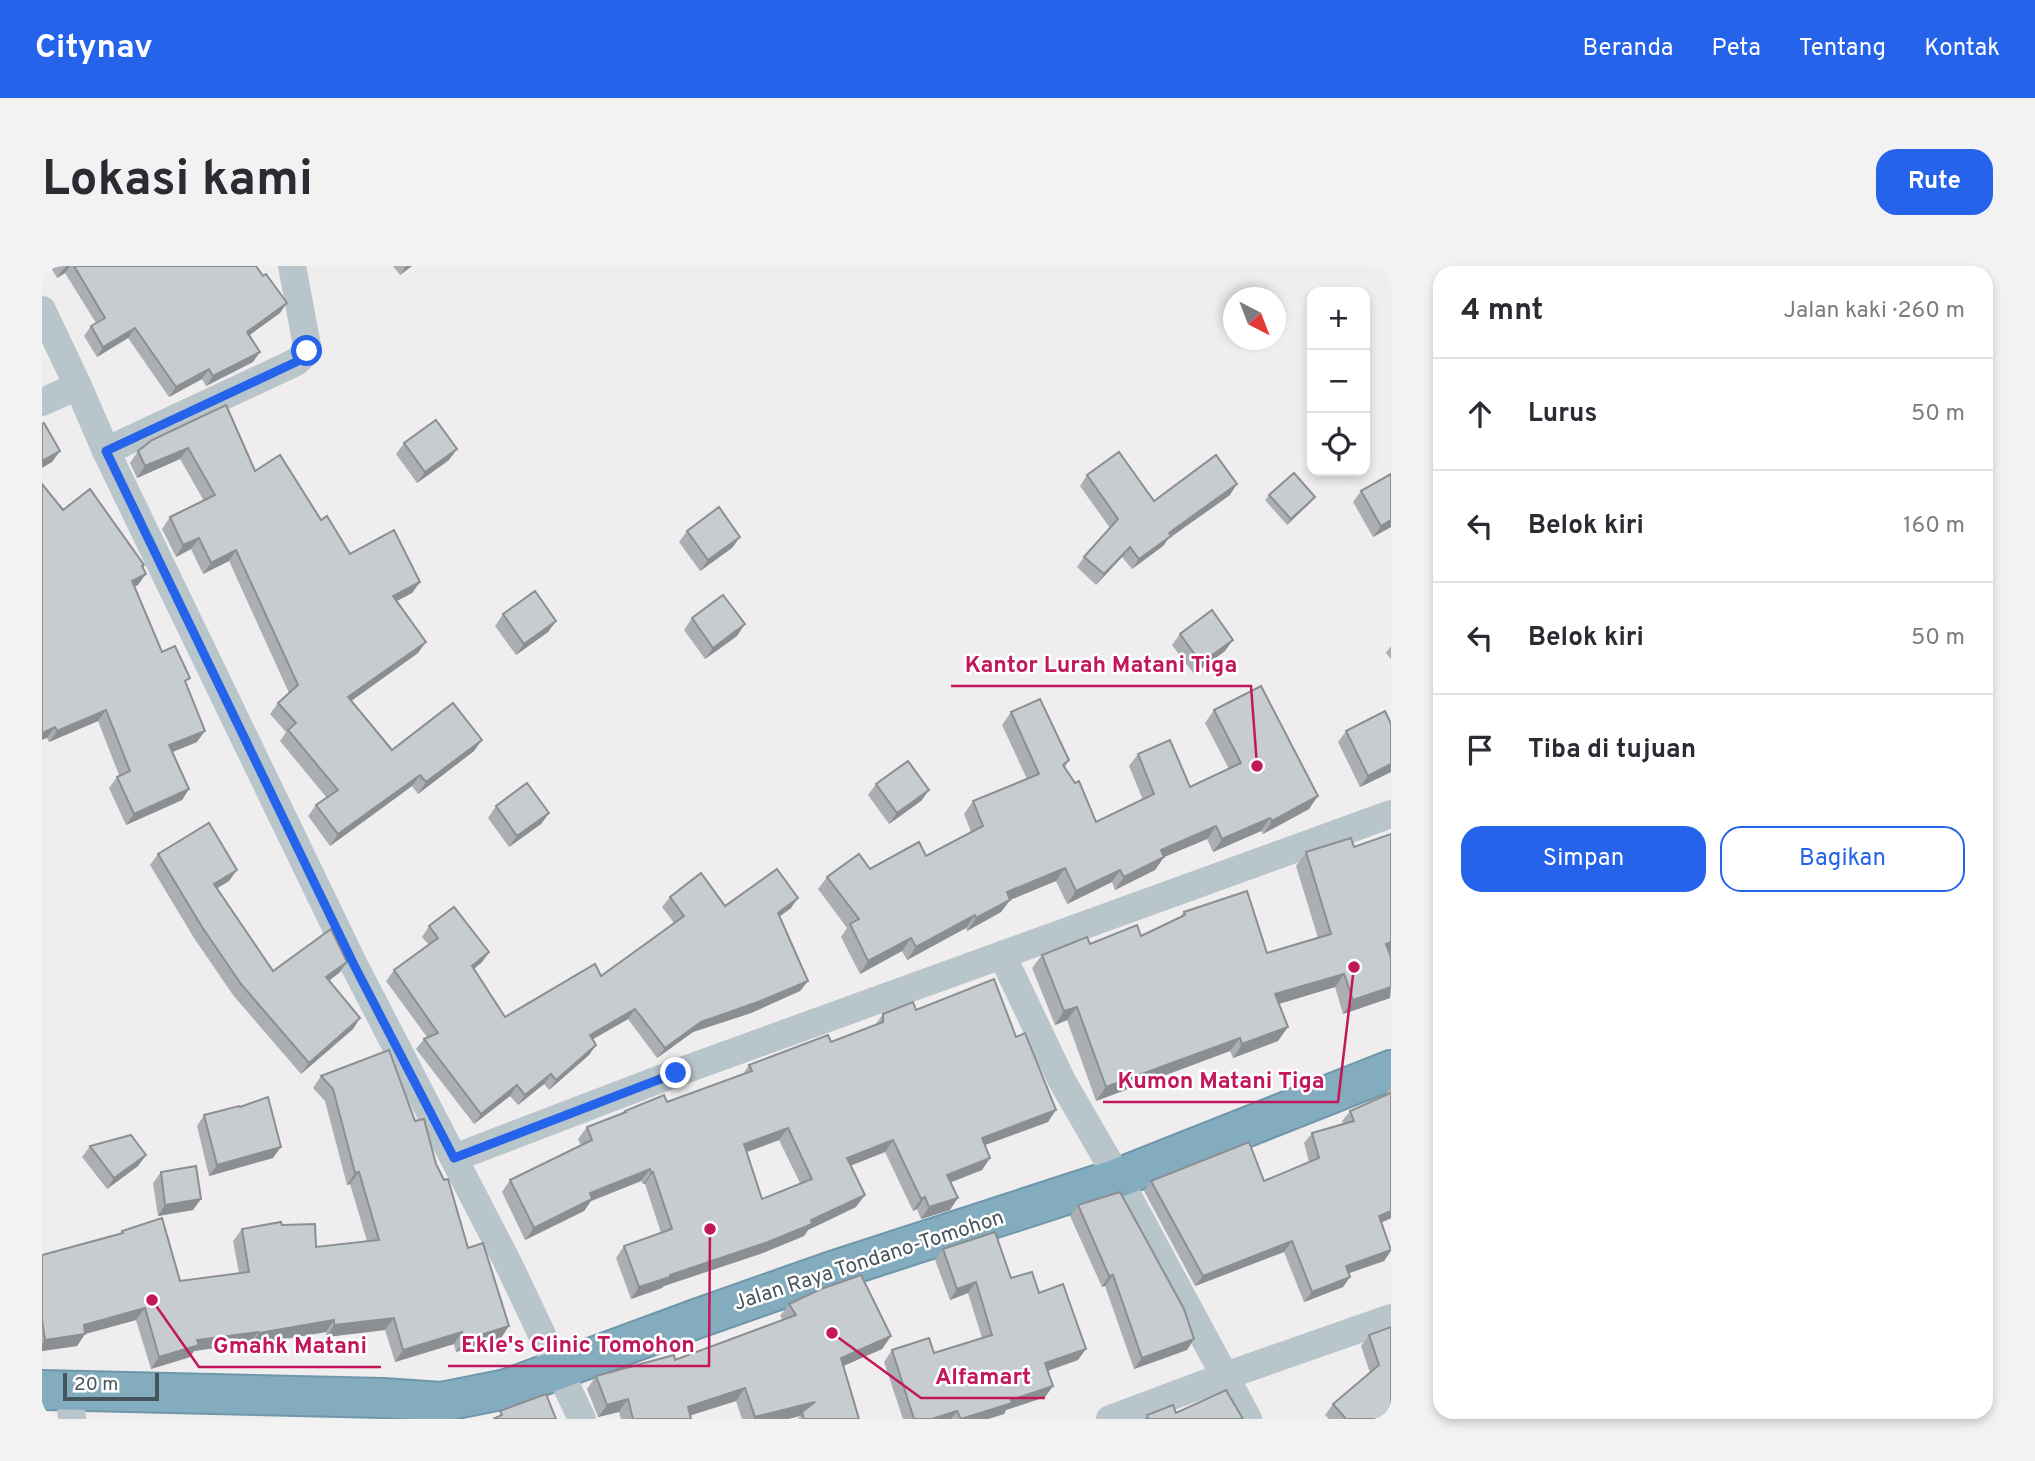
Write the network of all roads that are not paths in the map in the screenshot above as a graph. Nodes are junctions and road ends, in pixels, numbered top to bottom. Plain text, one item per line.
1 (292, 266) edge
2 (42, 310) edge
3 (78, 386) junction
4 (42, 402) edge
5 (106, 451) junction
6 (1391, 814) edge
7 (1002, 955) junction
8 (1391, 1070) edge
9 (454, 1158) junction
10 (1118, 1178) junction
11 (1391, 1318) edge
12 (560, 1370) junction
13 (1224, 1376) junction
14 (61, 1399) edge
15 (582, 1419) edge
16 (1110, 1419) edge
17 (1248, 1419) edge

1 - 5 street
2 - 3 street
3 - 4 street
3 - 5 street
5 - 9 street
6 - 7 street
7 - 9 street
7 - 10 street
8 - 10 highway, Jalan Raya Tondano-Tomohon
9 - 12 street
10 - 12 highway, Jalan Raya Tondano-Tomohon
10 - 13 street
11 - 13 street
12 - 14 highway, Jalan Raya Tondano-Tomohon
12 - 15 street
13 - 16 street
13 - 17 street

